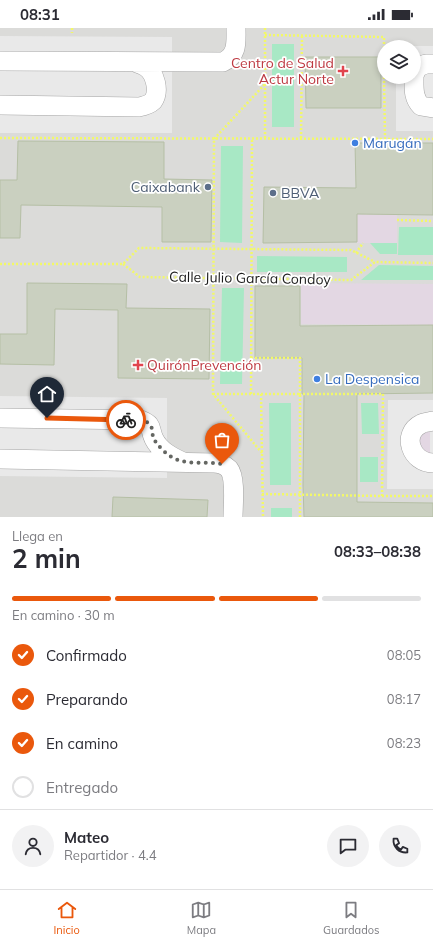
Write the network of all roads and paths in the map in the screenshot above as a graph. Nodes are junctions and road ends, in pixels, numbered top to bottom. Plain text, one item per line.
1 (72, 28) edge
2 (236, 28) edge
3 (265, 28) edge
4 (72, 33) dead end
5 (265, 35) junction
6 (302, 36) junction
7 (384, 40) edge
8 (0, 61) edge
9 (137, 63) junction
10 (186, 63) junction
11 (433, 64) edge
12 (421, 66) edge
13 (265, 84) junction
14 (384, 84) edge
15 (414, 84) edge
16 (157, 85) junction
17 (0, 105) edge
18 (433, 108) edge
19 (0, 138) edge
20 (301, 138) junction
21 (385, 138) junction
22 (214, 139) junction
23 (252, 139) junction
24 (265, 139) junction
25 (433, 139) edge
26 (397, 220) dead end
27 (433, 221) edge
28 (363, 242) dead end
29 (213, 249) junction
30 (251, 249) junction
31 (356, 253) junction
32 (375, 262) junction
33 (433, 263) edge
34 (0, 264) edge
35 (123, 264) junction
36 (214, 278) junction
37 (251, 278) junction
38 (301, 279) junction
39 (301, 283) dead end
40 (251, 358) junction
41 (213, 394) junction
42 (250, 394) junction
43 (261, 394) junction
44 (300, 394) junction
45 (0, 418) edge
46 (433, 421) edge
47 (154, 438) junction
48 (262, 453) junction
49 (0, 459) edge
50 (135, 461) junction
51 (183, 462) junction
52 (433, 463) edge
53 (262, 494) junction
54 (300, 495) junction
55 (382, 496) junction
56 (433, 496) edge
57 (233, 517) edge
58 (263, 517) edge
59 (300, 517) edge

1 - 4 path
2 - 10 street
3 - 5 path
5 - 6 path
5 - 13 path
6 - 7 path
6 - 20 path
8 - 9 street
9 - 10 street
9 - 16 street
10 - 16 street
11 - 12 street
13 - 22 path
13 - 24 path
14 - 21 path
15 - 18 street
16 - 17 street
19 - 22 path
20 - 21 path
20 - 24 path
21 - 25 path
22 - 23 path
22 - 29 path
23 - 24 path
23 - 30 path
26 - 27 path
28 - 31 path
29 - 30 path, Calle Julio García Condoy
29 - 35 path, Calle Julio García Condoy
29 - 36 path
30 - 31 path, Calle Julio García Condoy
30 - 37 path
31 - 32 path, Calle Julio García Condoy
32 - 33 path, Calle Julio García Condoy
32 - 38 path, Calle Julio García Condoy
34 - 35 path
35 - 36 path, Calle Julio García Condoy
36 - 37 path, Calle Julio García Condoy
36 - 41 path
37 - 38 path, Calle Julio García Condoy
37 - 40 path
38 - 39 path
40 - 42 path
40 - 44 path
41 - 42 path
41 - 48 path
42 - 43 path
43 - 44 path
43 - 48 path
44 - 54 path
44 - 55 path
45 - 47 street
46 - 52 street
47 - 50 street
47 - 51 street
48 - 53 path
49 - 50 street
50 - 51 street
51 - 57 street
53 - 54 path
53 - 58 path
54 - 55 path
54 - 59 path
55 - 56 path

